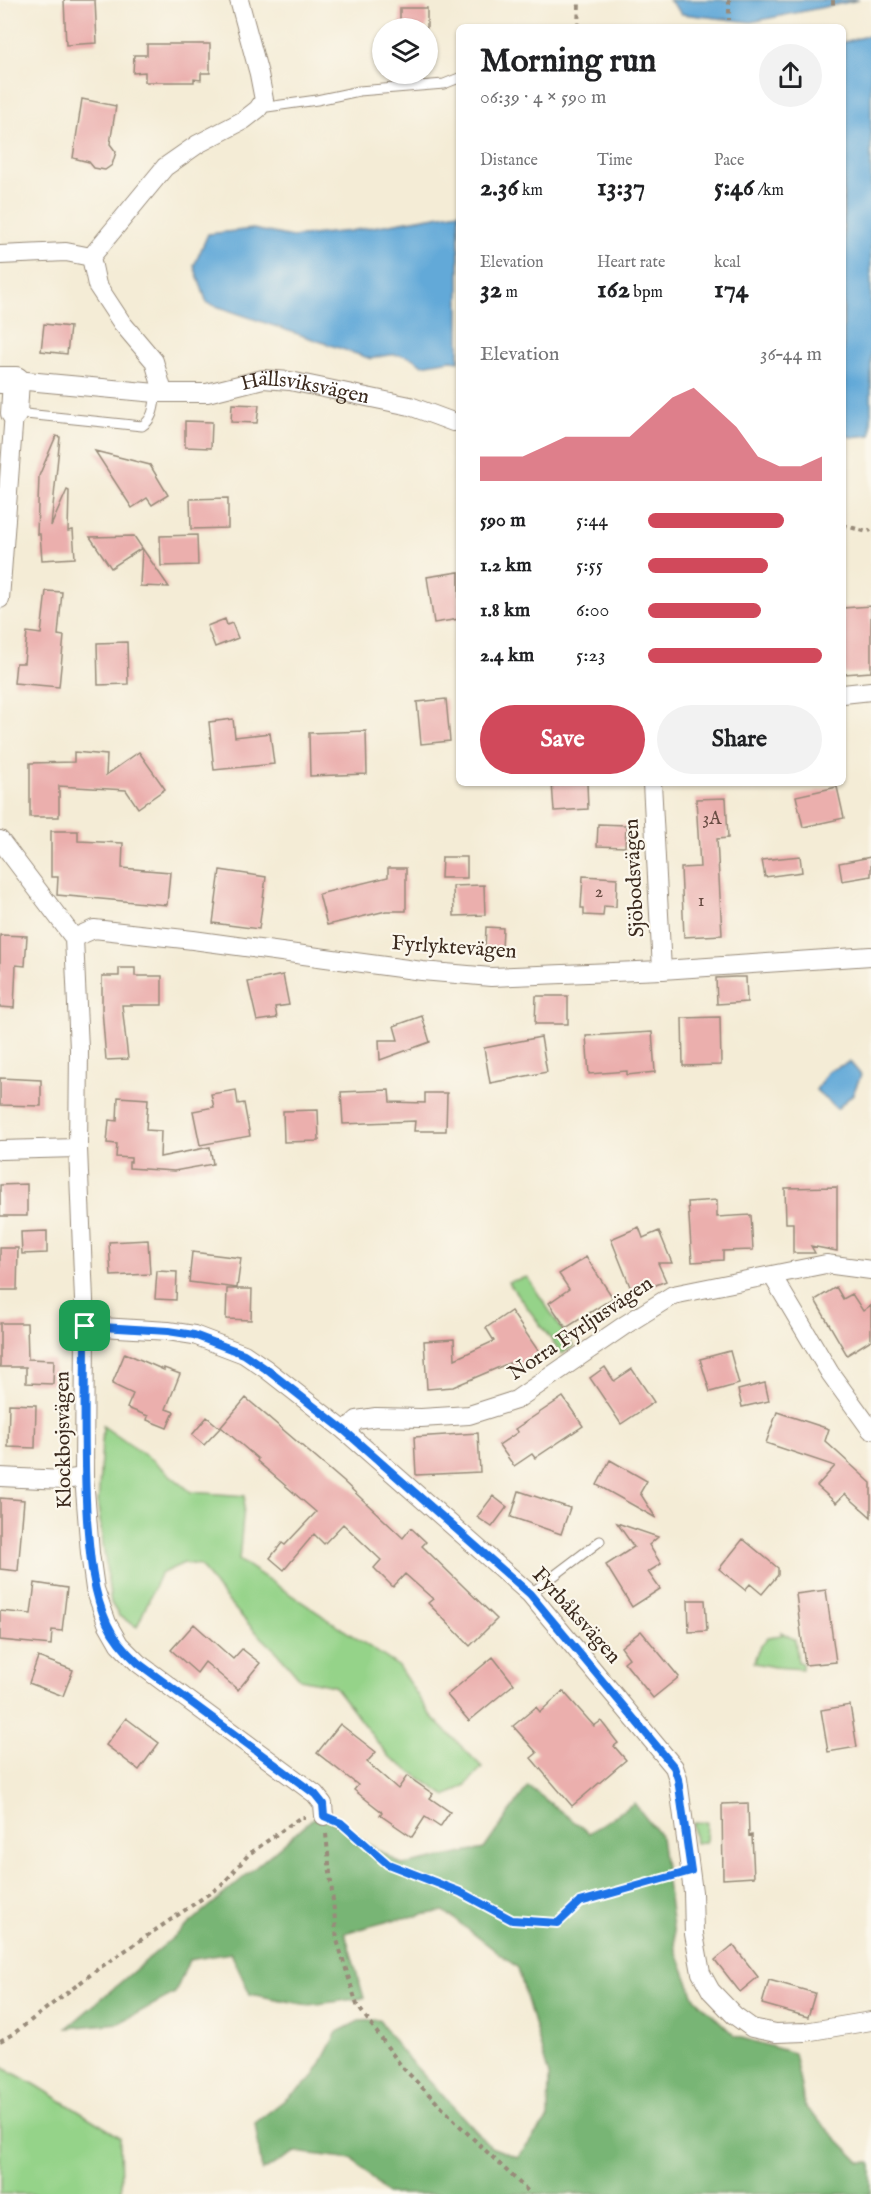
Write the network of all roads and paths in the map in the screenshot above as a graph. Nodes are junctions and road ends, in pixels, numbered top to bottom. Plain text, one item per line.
1 (239, 0) edge
2 (579, 0) edge
3 (729, 0) edge
4 (729, 20) dead end
5 (578, 24) edge
6 (456, 79) edge
7 (258, 109) junction
8 (0, 255) edge
9 (91, 257) junction
10 (8, 380) edge
11 (159, 392) junction
12 (14, 413) junction
13 (453, 422) dead end
14 (3, 525) edge
15 (846, 526) edge
16 (871, 530) edge
17 (0, 599) edge
18 (871, 691) edge
19 (846, 694) edge
20 (652, 786) edge
21 (0, 840) edge
22 (74, 938) junction
23 (871, 956) edge
24 (662, 970) junction
25 (78, 1148) junction
26 (0, 1150) edge
27 (871, 1270) edge
28 (773, 1276) junction
29 (85, 1326) junction
30 (871, 1430) edge
31 (345, 1431) junction
32 (0, 1477) edge
33 (84, 1477) junction
34 (600, 1541) dead end
35 (530, 1594) junction
36 (324, 1816) junction
37 (691, 1871) junction
38 (871, 2021) edge
39 (0, 2042) edge
40 (531, 2194) edge

1 - 7 street
2 - 5 path
3 - 4 path
6 - 7 lane
7 - 9 street
8 - 9 street
9 - 11 street
10 - 11 street, Hällsviksvägen
10 - 12 street, Hällsviksvägen
11 - 12 lane
11 - 13 street, Hällsviksvägen
12 - 14 street
14 - 17 street
15 - 16 path
18 - 19 street
20 - 24 street, Sjöbodsvägen
21 - 22 street
22 - 24 street, Fyrlyktevägen
22 - 25 street, Klockbojsvägen
23 - 24 street, Fyrlyktevägen
25 - 26 street
25 - 29 street, Klockbojsvägen
27 - 28 street, Norra Fyrljusvägen
28 - 30 street
28 - 31 street, Norra Fyrljusvägen
29 - 31 street, Fyrbåksvägen
29 - 33 street, Klockbojsvägen
31 - 35 street, Fyrbåksvägen
32 - 33 street
33 - 36 street, Klockbojsvägen
34 - 35 lane
35 - 37 street, Fyrbåksvägen
36 - 37 path
36 - 39 path
36 - 40 path
37 - 38 street, Fyrbåksvägen

